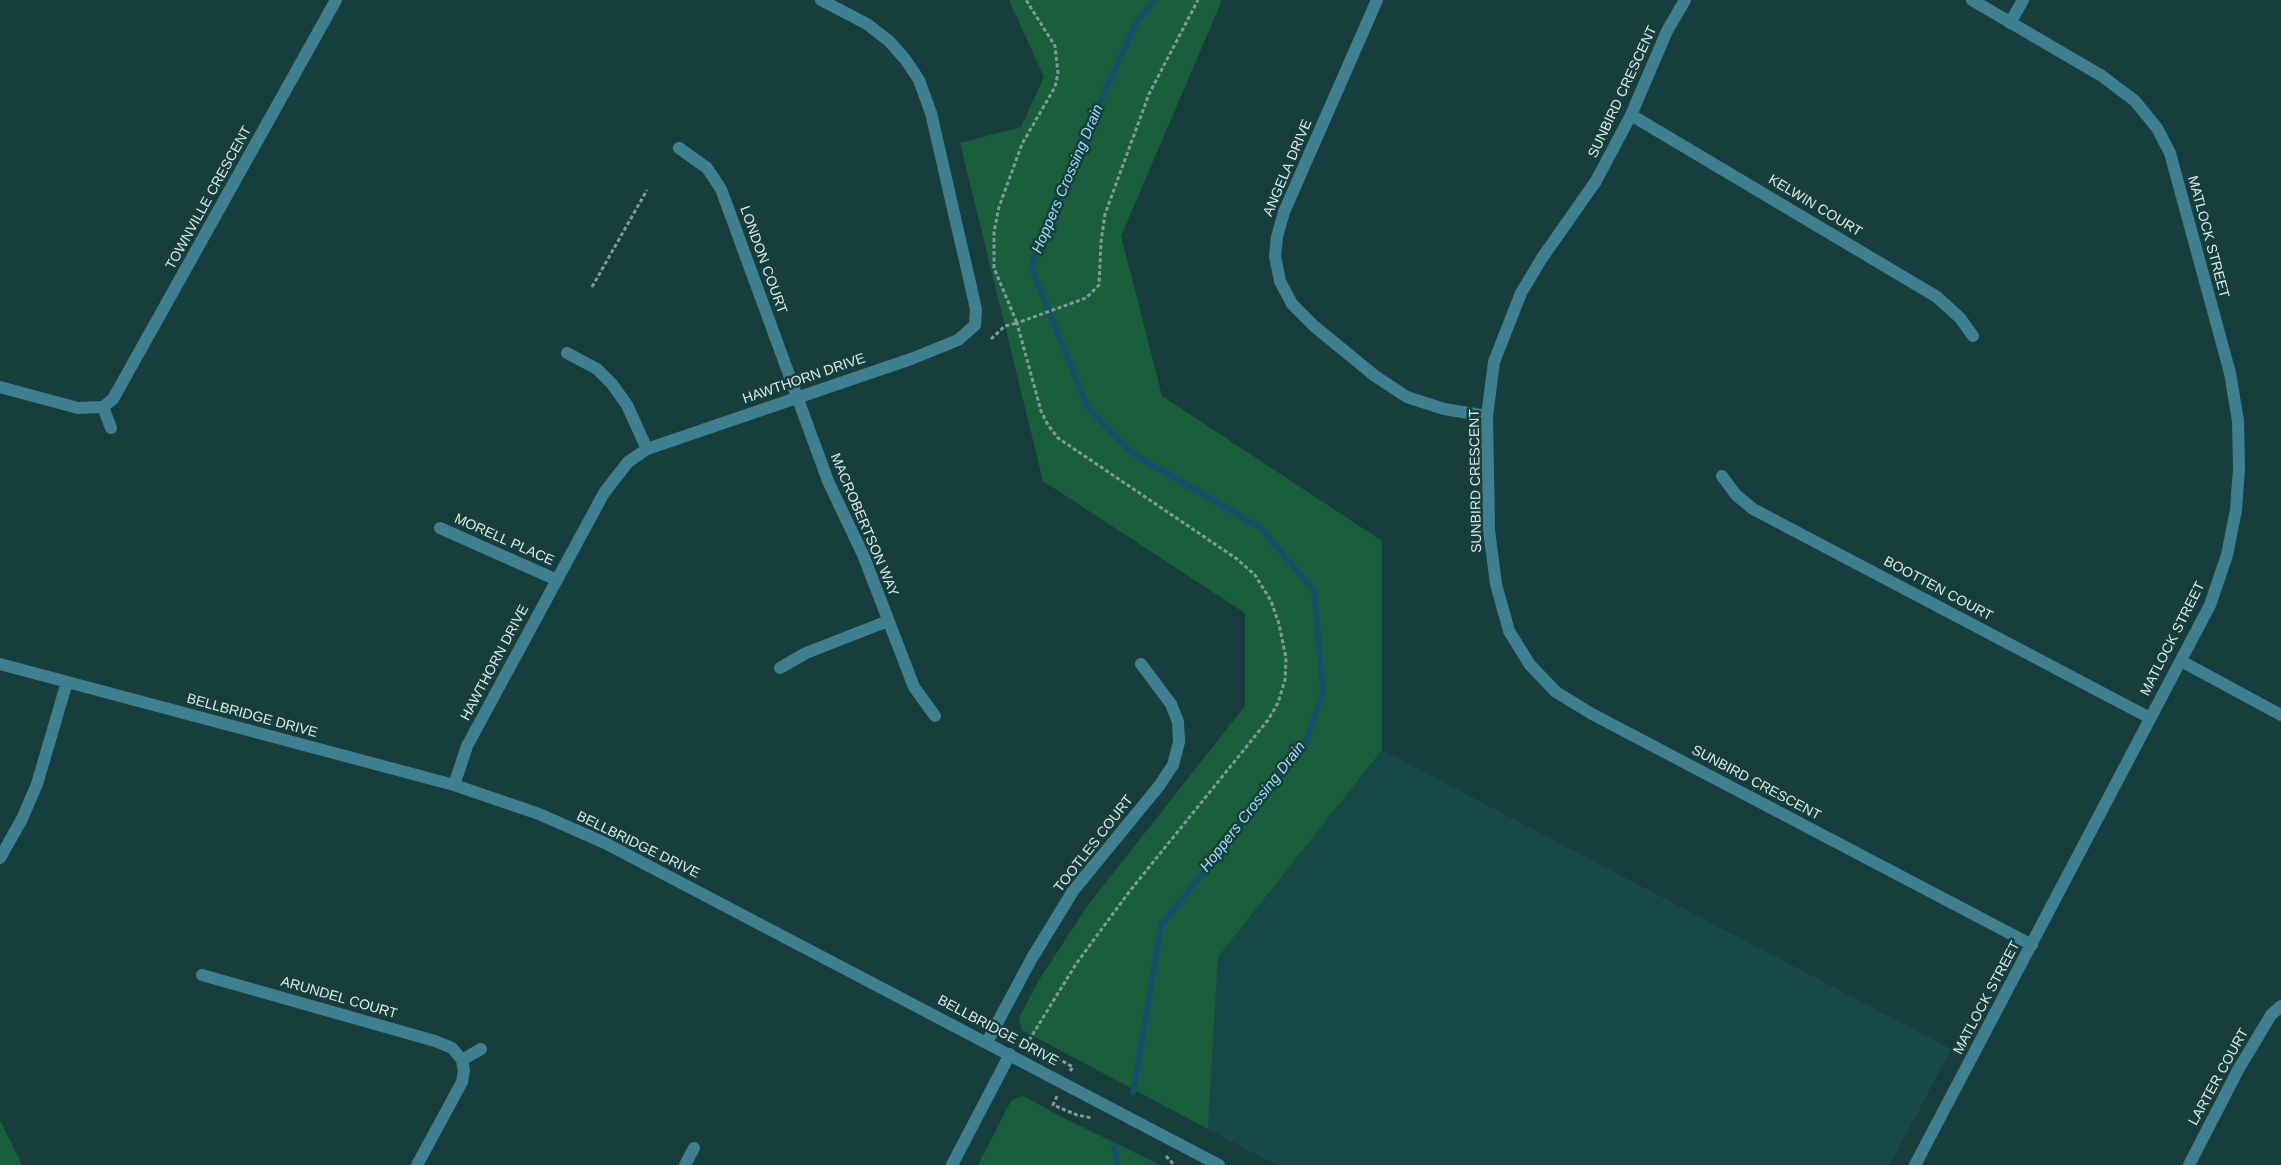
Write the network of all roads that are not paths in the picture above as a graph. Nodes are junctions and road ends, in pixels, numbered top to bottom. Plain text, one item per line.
1 (336, 0) edge
2 (821, 0) edge
3 (1377, 0) edge
4 (1686, 0) edge
5 (1972, 0) edge
6 (2023, 0) edge
7 (2010, 23) junction
8 (1631, 115) junction
9 (679, 148) dead end
10 (1973, 336) dead end
11 (567, 353) dead end
12 (0, 387) edge
13 (797, 398) junction
14 (103, 407) junction
15 (1486, 416) junction
16 (111, 428) dead end
17 (647, 449) junction
18 (1722, 476) dead end
19 (440, 528) dead end
20 (557, 580) junction
21 (888, 621) junction
22 (2181, 661) junction
23 (0, 664) edge
24 (1141, 664) dead end
25 (780, 668) dead end
26 (67, 682) junction
27 (2281, 715) edge
28 (935, 716) dead end
29 (2150, 718) junction
30 (454, 785) junction
31 (0, 858) edge
32 (2032, 945) junction
33 (202, 975) dead end
34 (2281, 1006) edge
35 (987, 1042) junction
36 (481, 1049) dead end
37 (1010, 1054) junction
38 (462, 1060) junction
39 (694, 1148) dead end
40 (418, 1165) edge
41 (685, 1165) edge
42 (952, 1165) edge
43 (1219, 1165) edge
44 (1916, 1165) edge
45 (2189, 1165) edge

1 - 14 street, TOWNVILLE CRESCENT
2 - 13 street, HAWTHORN DRIVE
3 - 15 street, ANGELA DRIVE
4 - 8 street, SUNBIRD CRESCENT
5 - 7 street, MATLOCK STREET
6 - 7 street
7 - 22 street, MATLOCK STREET
8 - 10 street, KELWIN COURT
8 - 15 street, SUNBIRD CRESCENT
9 - 13 street, LONDON COURT
11 - 17 street
12 - 14 street
13 - 17 street, HAWTHORN DRIVE
13 - 21 street, MACROBERTSON WAY
14 - 16 street
15 - 32 street, SUNBIRD CRESCENT
17 - 20 street, HAWTHORN DRIVE
18 - 29 street, BOOTTEN COURT
19 - 20 street, MORELL PLACE
20 - 30 street, HAWTHORN DRIVE
21 - 25 street
21 - 28 street, MACROBERTSON WAY
22 - 27 street
22 - 29 street, MATLOCK STREET
23 - 26 street, BELLBRIDGE DRIVE
24 - 35 street, TOOTLES COURT
26 - 30 street, BELLBRIDGE DRIVE
26 - 31 street
29 - 32 street, MATLOCK STREET
30 - 35 street, BELLBRIDGE DRIVE
32 - 44 street, MATLOCK STREET
33 - 38 street, ARUNDEL COURT
34 - 45 street, LARTER COURT
35 - 37 street, BELLBRIDGE DRIVE
36 - 38 street
37 - 42 street
37 - 43 street, BELLBRIDGE DRIVE
38 - 40 street
39 - 41 street

